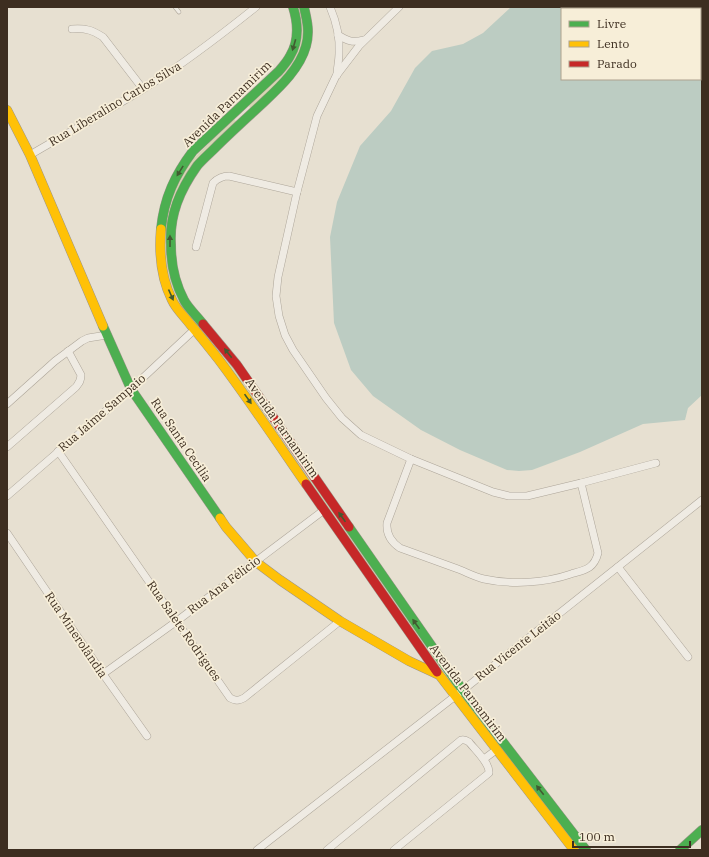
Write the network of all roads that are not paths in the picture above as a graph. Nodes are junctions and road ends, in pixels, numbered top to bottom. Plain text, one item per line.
1 (175, 7) edge
2 (256, 7) edge
3 (293, 7) edge
4 (304, 7) edge
5 (330, 7) edge
6 (399, 7) edge
7 (179, 12) dead end
8 (72, 29) dead end
9 (338, 35) junction
10 (365, 40) junction
11 (336, 76) junction
12 (144, 89) junction
13 (240, 108) junction
14 (7, 110) edge
15 (248, 116) junction
16 (30, 155) junction
17 (297, 192) junction
18 (196, 247) dead end
19 (195, 329) junction
20 (107, 335) junction
21 (68, 351) junction
22 (131, 389) junction
23 (7, 404) edge
24 (7, 447) edge
25 (58, 451) junction
26 (411, 459) junction
27 (656, 463) dead end
28 (580, 483) junction
29 (7, 496) edge
30 (702, 500) edge
31 (324, 510) junction
32 (7, 533) edge
33 (256, 562) junction
34 (618, 567) junction
35 (177, 621) junction
36 (340, 621) junction
37 (688, 656) dead end
38 (103, 674) junction
39 (438, 674) junction
40 (456, 681) junction
41 (463, 690) junction
42 (455, 697) junction
43 (147, 736) dead end
44 (496, 750) junction
45 (484, 759) junction
46 (560, 823) junction
47 (702, 830) edge
48 (257, 850) edge
49 (326, 850) edge
50 (394, 850) edge
51 (574, 850) edge
52 (586, 850) edge
53 (680, 850) edge

1 - 7 lane
2 - 12 street, Rua Liberalino Carlos Silva
3 -> 13 main road, Avenida Parnamirim
4 - 15 main road, Avenida Parnamirim
5 - 9 street
6 - 10 street
8 - 12 street
9 - 10 street
9 - 11 street
10 - 11 street
11 - 17 street
12 - 16 street, Rua Liberalino Carlos Silva
13 - 15 main road
13 -> 19 main road, Avenida Parnamirim
14 - 16 main road, Rua Santa Cecilia
40 -> 15 main road, Avenida Parnamirim
16 - 20 main road, Rua Santa Cecilia
17 - 18 street
17 - 26 street
19 - 22 street, Rua Jaime Sampaio
19 -> 31 main road, Avenida Parnamirim
20 - 21 street
20 - 22 main road, Rua Santa Cecilia
21 - 23 street
21 - 24 street
22 - 25 street, Rua Jaime Sampaio
22 - 33 main road, Rua Santa Cecilia
25 - 29 street, Rua Jaime Sampaio
25 - 35 street, Rua Salete Rodrigues
26 - 28 street
26 - 28 street
27 - 28 street
30 - 34 street, Rua Vicente Leitão
31 - 33 street, Rua Ana Félicio
31 - 39 main road, Avenida Parnamirim
32 - 38 street, Rua Minerolândia
33 - 35 street, Rua Ana Félicio
33 - 36 main road, Rua Santa Cecilia
34 - 37 street
34 - 41 street, Rua Vicente Leitão
35 - 36 street, Rua Salete Rodrigues
35 - 38 street, Rua Ana Félicio
36 - 39 main road, Rua Santa Cecilia
38 - 43 street, Rua Minerolândia
39 - 40 main road, Rua Santa Cecilia
39 - 42 main road, Avenida Parnamirim
40 - 41 main road, Avenida Parnamirim
41 - 42 street, Rua Vicente Leitão
46 -> 41 main road, Avenida Parnamirim
42 - 44 main road, Avenida Parnamirim
42 - 48 street, Rua Vicente Leitão
44 - 45 street
44 - 46 main road, Avenida Parnamirim
45 - 49 street
45 - 50 street
46 - 51 main road, Avenida Parnamirim
46 - 52 main road, Avenida Parnamirim
47 - 53 main road

